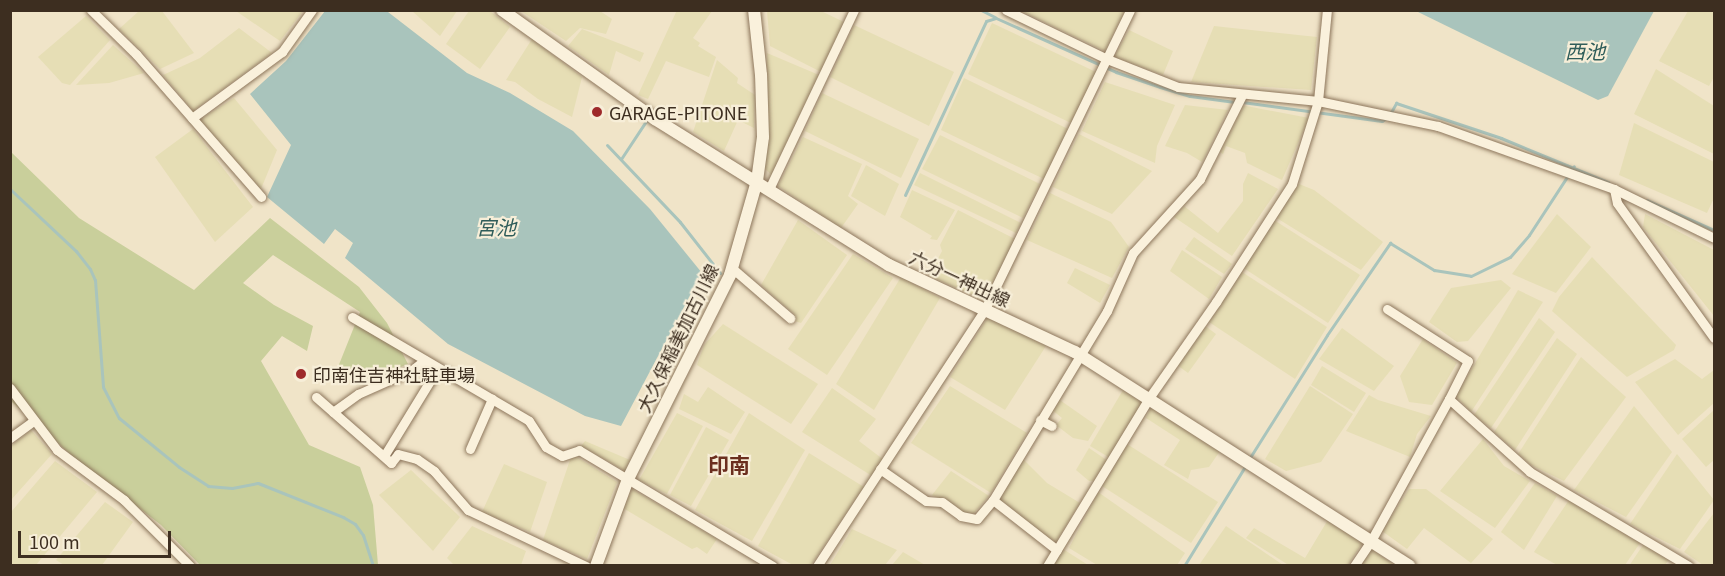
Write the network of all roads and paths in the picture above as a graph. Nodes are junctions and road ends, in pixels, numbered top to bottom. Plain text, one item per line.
1 (91, 10) edge
2 (312, 10) edge
3 (502, 10) edge
4 (754, 10) edge
5 (854, 10) edge
6 (1006, 10) edge
7 (1130, 10) edge
8 (1328, 10) edge
9 (1107, 59) junction
10 (1242, 95) junction
11 (1318, 101) junction
12 (192, 118) junction
13 (757, 181) junction
14 (770, 189) junction
15 (1614, 189) junction
16 (261, 197) dead end
17 (1714, 238) edge
18 (732, 268) junction
19 (985, 309) junction
20 (1387, 309) dead end
21 (352, 317) dead end
22 (790, 318) dead end
23 (1714, 338) edge
24 (1079, 354) junction
25 (425, 360) junction
26 (438, 368) junction
27 (10, 388) edge
28 (316, 397) dead end
29 (1149, 398) junction
30 (492, 399) junction
31 (1449, 399) junction
32 (333, 412) junction
33 (1040, 420) junction
34 (33, 421) junction
35 (1052, 426) dead end
36 (10, 438) edge
37 (470, 449) dead end
38 (384, 456) junction
39 (880, 469) junction
40 (628, 479) junction
41 (993, 500) junction
42 (1372, 539) junction
43 (1057, 550) junction
44 (1672, 561) edge
45 (190, 566) edge
46 (586, 566) edge
47 (596, 566) edge
48 (773, 566) edge
49 (817, 566) edge
50 (1047, 566) edge
51 (1354, 566) edge
52 (1409, 566) edge
53 (1688, 566) edge

1 - 12 street
2 - 12 street
3 - 13 main road, 六分一神出線
4 - 13 main road, 大久保稲美加古川線
5 - 14 street
6 - 9 street
7 - 9 street
8 - 11 street
9 - 10 street
9 - 19 street
10 - 11 street
10 - 24 street
11 - 15 street
11 - 29 street
12 - 16 street
13 - 14 main road, 六分一神出線
13 - 18 main road, 大久保稲美加古川線
14 - 19 main road, 六分一神出線
15 - 17 street
15 - 23 street
18 - 22 street
18 - 40 main road, 大久保稲美加古川線
19 - 24 main road, 六分一神出線
19 - 39 street
20 - 31 street
21 - 25 street
24 - 29 main road, 六分一神出線
24 - 33 street
25 - 26 street
25 - 32 street
26 - 30 street
26 - 38 street
27 - 34 street
28 - 32 street
29 - 42 main road, 六分一神出線
29 - 43 street
30 - 37 street
30 - 40 street
31 - 42 street
31 - 44 street
32 - 38 street
33 - 35 street
33 - 41 street
34 - 36 street
34 - 45 street
38 - 46 street
39 - 41 street
39 - 49 street
40 - 47 main road, 大久保稲美加古川線
40 - 48 street
41 - 43 street
42 - 51 street
42 - 52 main road, 六分一神出線
43 - 50 street
44 - 53 street

